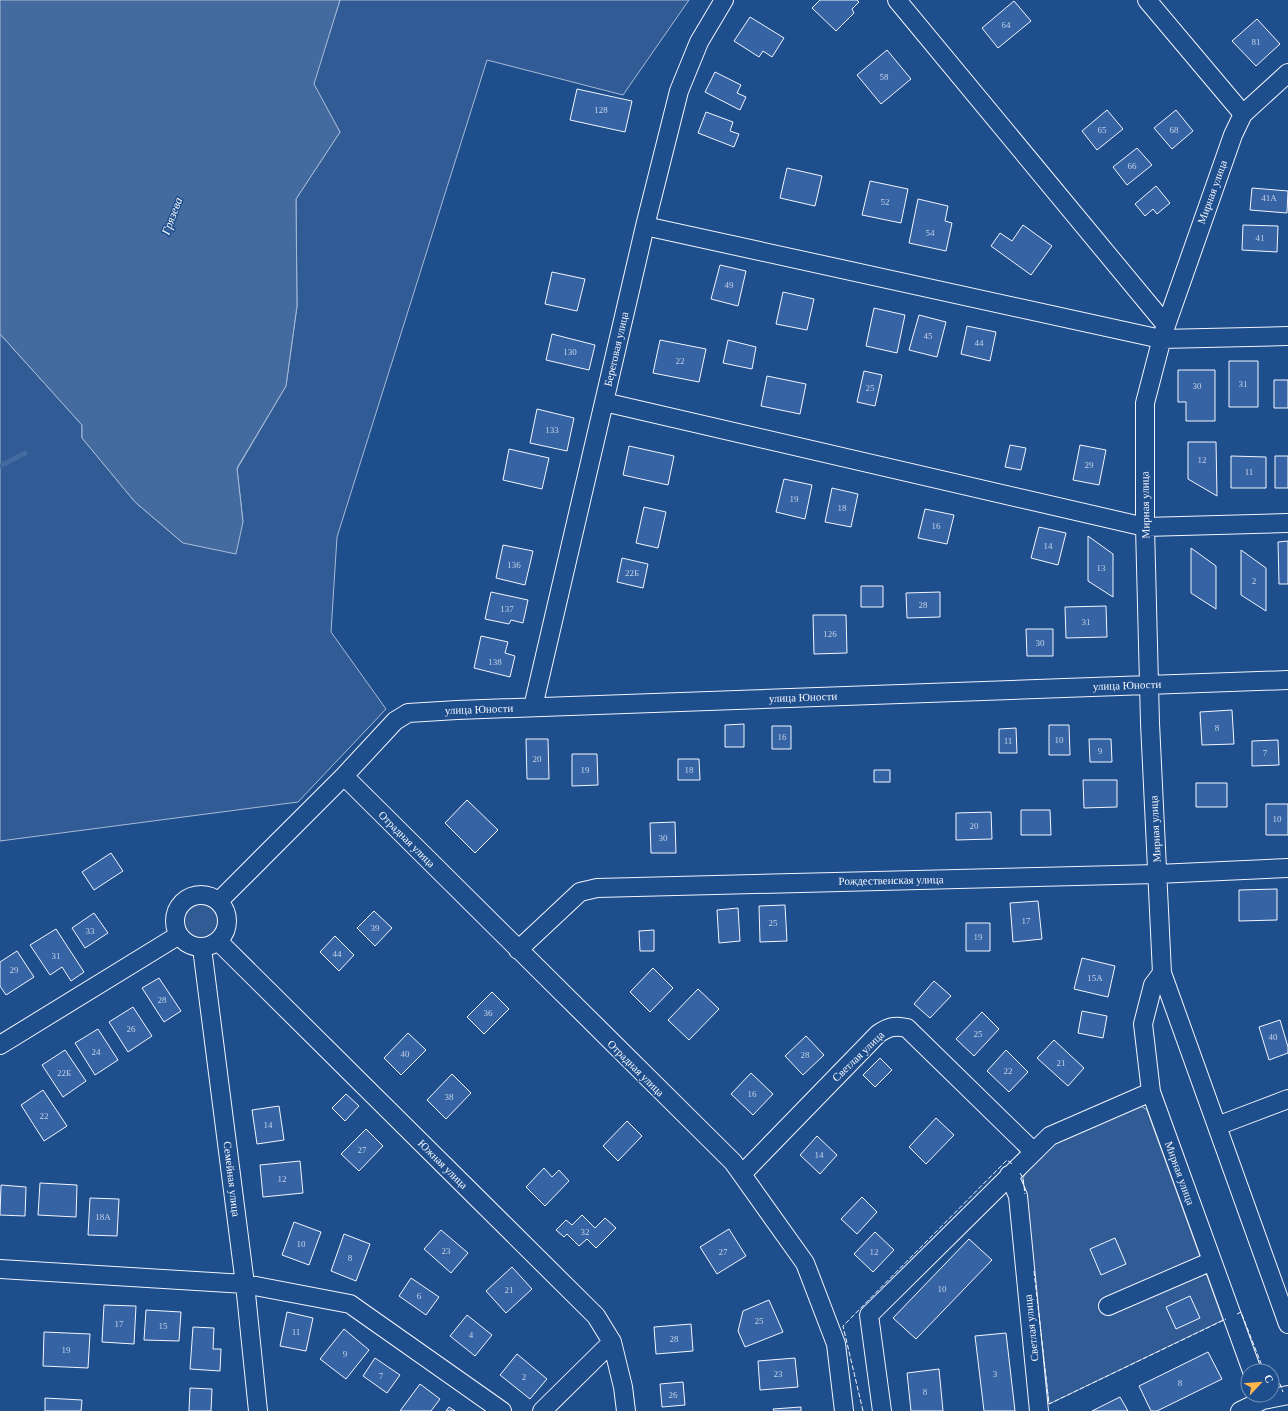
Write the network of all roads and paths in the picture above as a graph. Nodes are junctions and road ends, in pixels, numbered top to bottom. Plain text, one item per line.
1 (724, 0) edge
2 (897, 0) edge
3 (1147, 0) edge
4 (1288, 73) edge
5 (1243, 114) junction
6 (645, 226) junction
7 (1164, 332) junction
8 (1288, 336) edge
9 (604, 402) junction
10 (1288, 523) edge
11 (1145, 526) junction
12 (1288, 680) edge
13 (1149, 684) junction
14 (533, 707) junction
15 (344, 776) junction
16 (1288, 868) edge
17 (1157, 874) junction
18 (219, 901) junction
19 (179, 935) junction
20 (210, 944) junction
21 (518, 950) junction
22 (1162, 973) junction
23 (0, 1045) edge
24 (1151, 1092) junction
25 (1288, 1099) edge
26 (1217, 1126) junction
27 (1034, 1152) junction
28 (742, 1174) junction
29 (1009, 1175) junction
30 (1212, 1261) junction
31 (0, 1269) edge
32 (246, 1284) junction
33 (1108, 1306) dead end
34 (1288, 1324) edge
35 (612, 1342) junction
36 (1249, 1363) edge
37 (1260, 1403) edge
38 (258, 1411) edge
39 (502, 1411) edge
40 (542, 1411) edge
41 (626, 1411) edge
42 (844, 1411) edge
43 (882, 1411) edge
44 (1039, 1411) edge
45 (1240, 1411) edge

1 - 6 street, Береговая улица
2 - 7 street
3 - 5 street
4 - 5 street, Мирная улица
5 - 7 street, Мирная улица
6 - 7 street
6 - 9 street, Береговая улица
7 - 8 street
7 - 11 street, Мирная улица
9 - 11 street
9 - 14 street, Береговая улица
10 - 11 street
11 - 13 street, Мирная улица
12 - 13 street, улица Юности
13 - 14 street, улица Юности
13 - 17 street, Мирная улица
14 - 15 street, улица Юности
15 - 18 street, улица Юности
15 - 21 street, Отрадная улица
16 - 17 street, Рождественская улица
17 - 21 street, Рождественская улица
17 - 22 street, Мирная улица
18 - 19 street
18 - 20 street
19 - 20 street
19 - 23 street
20 - 32 street, Семейная улица
20 - 35 street, Южная улица
21 - 28 street, Отрадная улица
22 - 24 street, Мирная улица
22 - 26 street, Мирная улица
24 - 27 street
24 - 30 street, Мирная улица
25 - 26 street
26 - 34 street, Мирная улица
27 - 28 street, Светлая улица
27 - 29 street
28 - 42 street, Отрадная улица
29 - 43 street
29 - 44 street, Светлая улица
30 - 33 street
30 - 36 street, Мирная улица
31 - 32 street
32 - 38 street, Семейная улица
32 - 39 street
35 - 40 street
35 - 41 street, Южная улица
37 - 45 street

